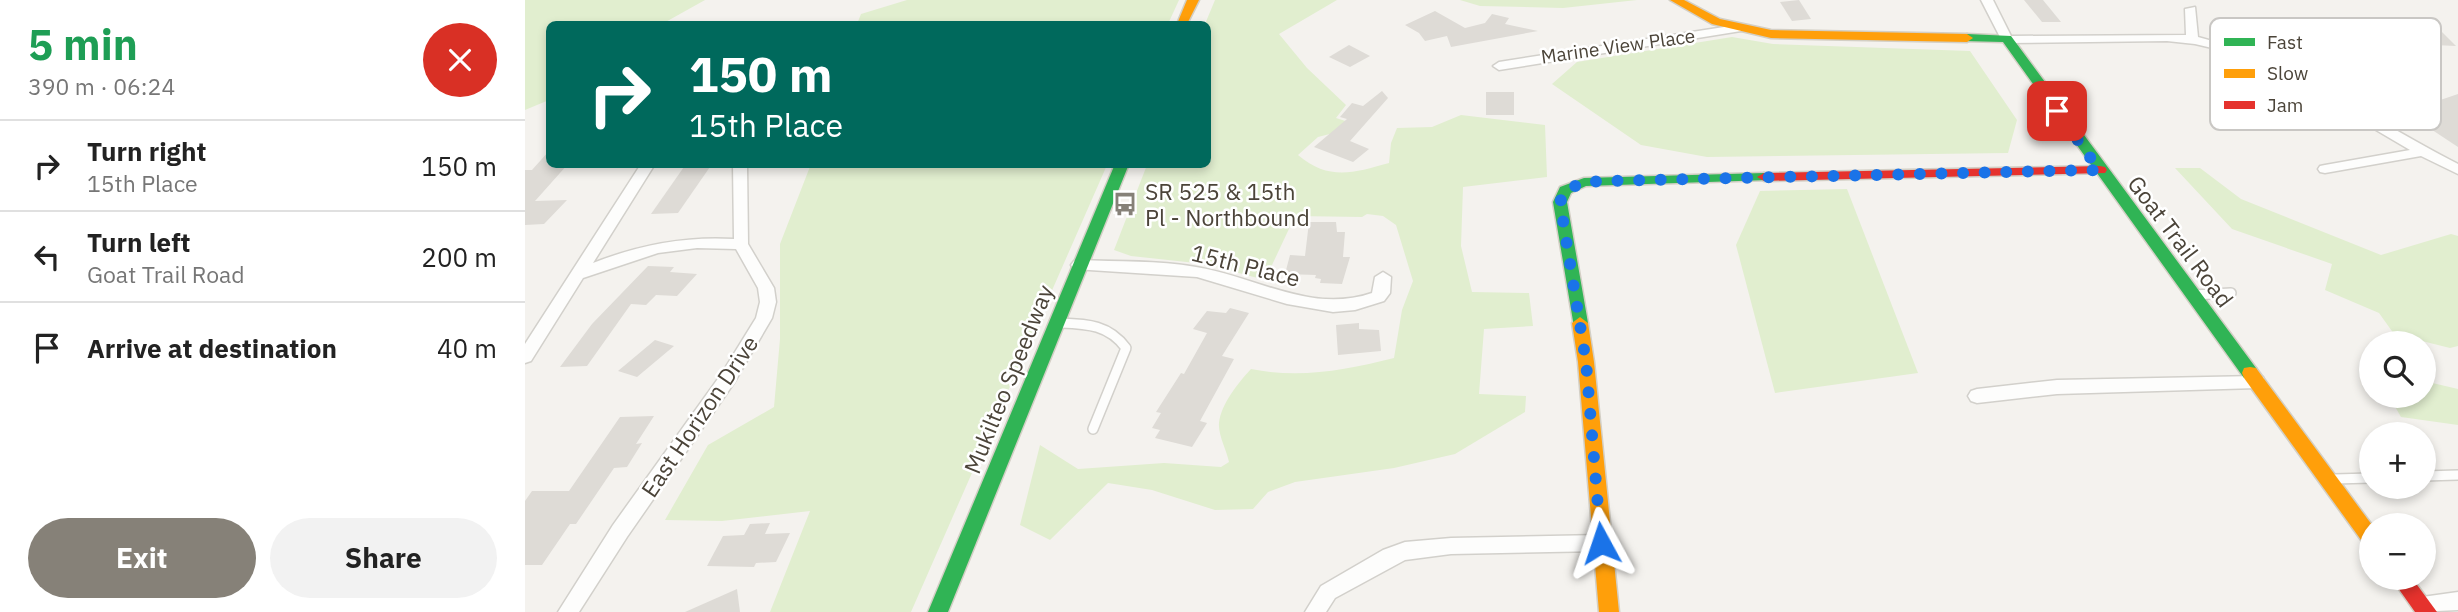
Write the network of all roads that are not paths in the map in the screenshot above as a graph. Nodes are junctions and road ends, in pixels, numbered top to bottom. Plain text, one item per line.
1 (1192, 0) edge
2 (1676, 0) edge
3 (1987, 0) edge
4 (2191, 9) dead end
5 (1183, 21) edge
6 (1737, 29) junction
7 (2007, 39) junction
8 (2192, 39) junction
9 (2210, 44) edge
10 (1499, 66) dead end
11 (2384, 130) edge
12 (2422, 152) junction
13 (646, 168) edge
14 (740, 168) edge
15 (1120, 168) edge
16 (2325, 169) dead end
17 (2099, 170) junction
18 (2458, 170) edge
19 (741, 244) junction
20 (1079, 265) junction
21 (580, 274) junction
22 (1383, 277) dead end
23 (2231, 293) dead end
24 (2193, 295) junction
25 (1055, 323) junction
26 (525, 357) edge
27 (2257, 382) junction
28 (1977, 396) dead end
29 (1093, 429) dead end
30 (2458, 475) edge
31 (2436, 476) edge
32 (2359, 478) edge
33 (2327, 479) junction
34 (2359, 522) edge
35 (1601, 543) junction
36 (2411, 590) edge
37 (2458, 601) edge
38 (2425, 608) edge
39 (567, 612) edge
40 (938, 612) edge
41 (1315, 612) edge
42 (1609, 612) edge

1 - 5 street
2 - 6 street
3 - 7 street
4 - 8 street
6 - 7 street
6 - 10 street, Marine View Place
7 - 8 street
7 - 17 street, Goat Trail Road
8 - 9 street
11 - 12 street
12 - 16 street
12 - 18 street
13 - 21 street
14 - 19 street, East Horizon Drive
15 - 20 street, Mukilteo Speedway
17 - 24 street, Goat Trail Road
17 - 35 street
19 - 21 street
19 - 39 street, East Horizon Drive
20 - 22 street, 15th Place
20 - 25 street, Mukilteo Speedway
21 - 26 street
23 - 24 lane
24 - 27 street, Goat Trail Road
25 - 29 lane
25 - 40 street, Mukilteo Speedway
27 - 28 street
27 - 33 street, Goat Trail Road
30 - 31 lane
32 - 33 lane
33 - 34 street, Goat Trail Road
35 - 41 street
35 - 42 street
36 - 38 street
37 - 38 street

